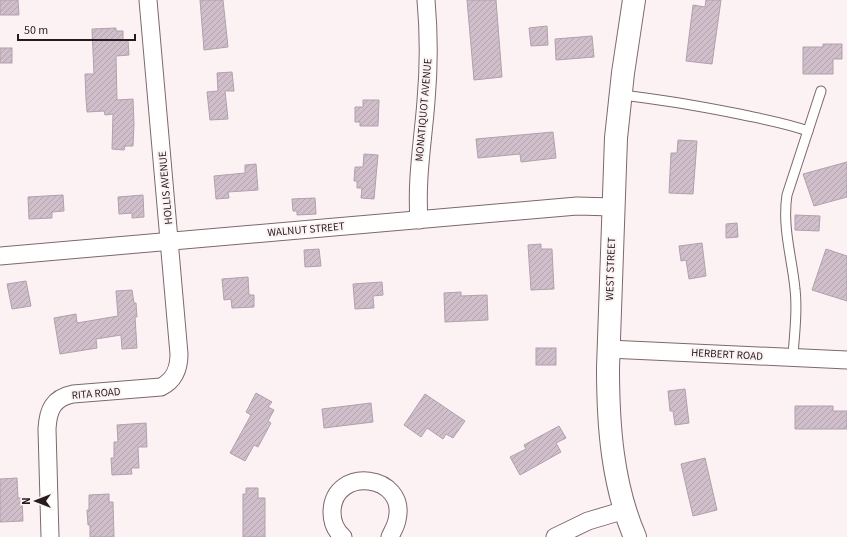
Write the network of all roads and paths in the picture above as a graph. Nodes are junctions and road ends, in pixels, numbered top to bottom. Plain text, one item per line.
1 (148, 0) edge
2 (426, 0) edge
3 (634, 0) edge
4 (820, 91) dead end
5 (620, 95) junction
6 (808, 131) junction
7 (613, 207) junction
8 (420, 220) junction
9 (169, 241) junction
10 (0, 256) edge
11 (608, 349) junction
12 (793, 357) junction
13 (847, 360) edge
14 (175, 375) joint
15 (625, 510) junction
16 (50, 537) edge
17 (343, 537) edge
18 (390, 537) edge
19 (555, 537) edge
20 (635, 537) edge

1 - 9 street, HOLLIS AVENUE
2 - 8 street, MONATIQUOT AVENUE
3 - 5 street, WEST STREET
4 - 6 lane
5 - 6 lane
5 - 7 street, WEST STREET
6 - 12 lane
7 - 8 street, WALNUT STREET
7 - 11 street, WEST STREET
8 - 9 street, WALNUT STREET
9 - 10 street, WALNUT STREET
9 - 14 street, HOLLIS AVENUE
11 - 12 street, HERBERT ROAD
11 - 15 street, WEST STREET
12 - 13 street, HERBERT ROAD
14 - 16 street, RITA ROAD
15 - 19 street
15 - 20 street, WEST STREET
17 - 18 street

